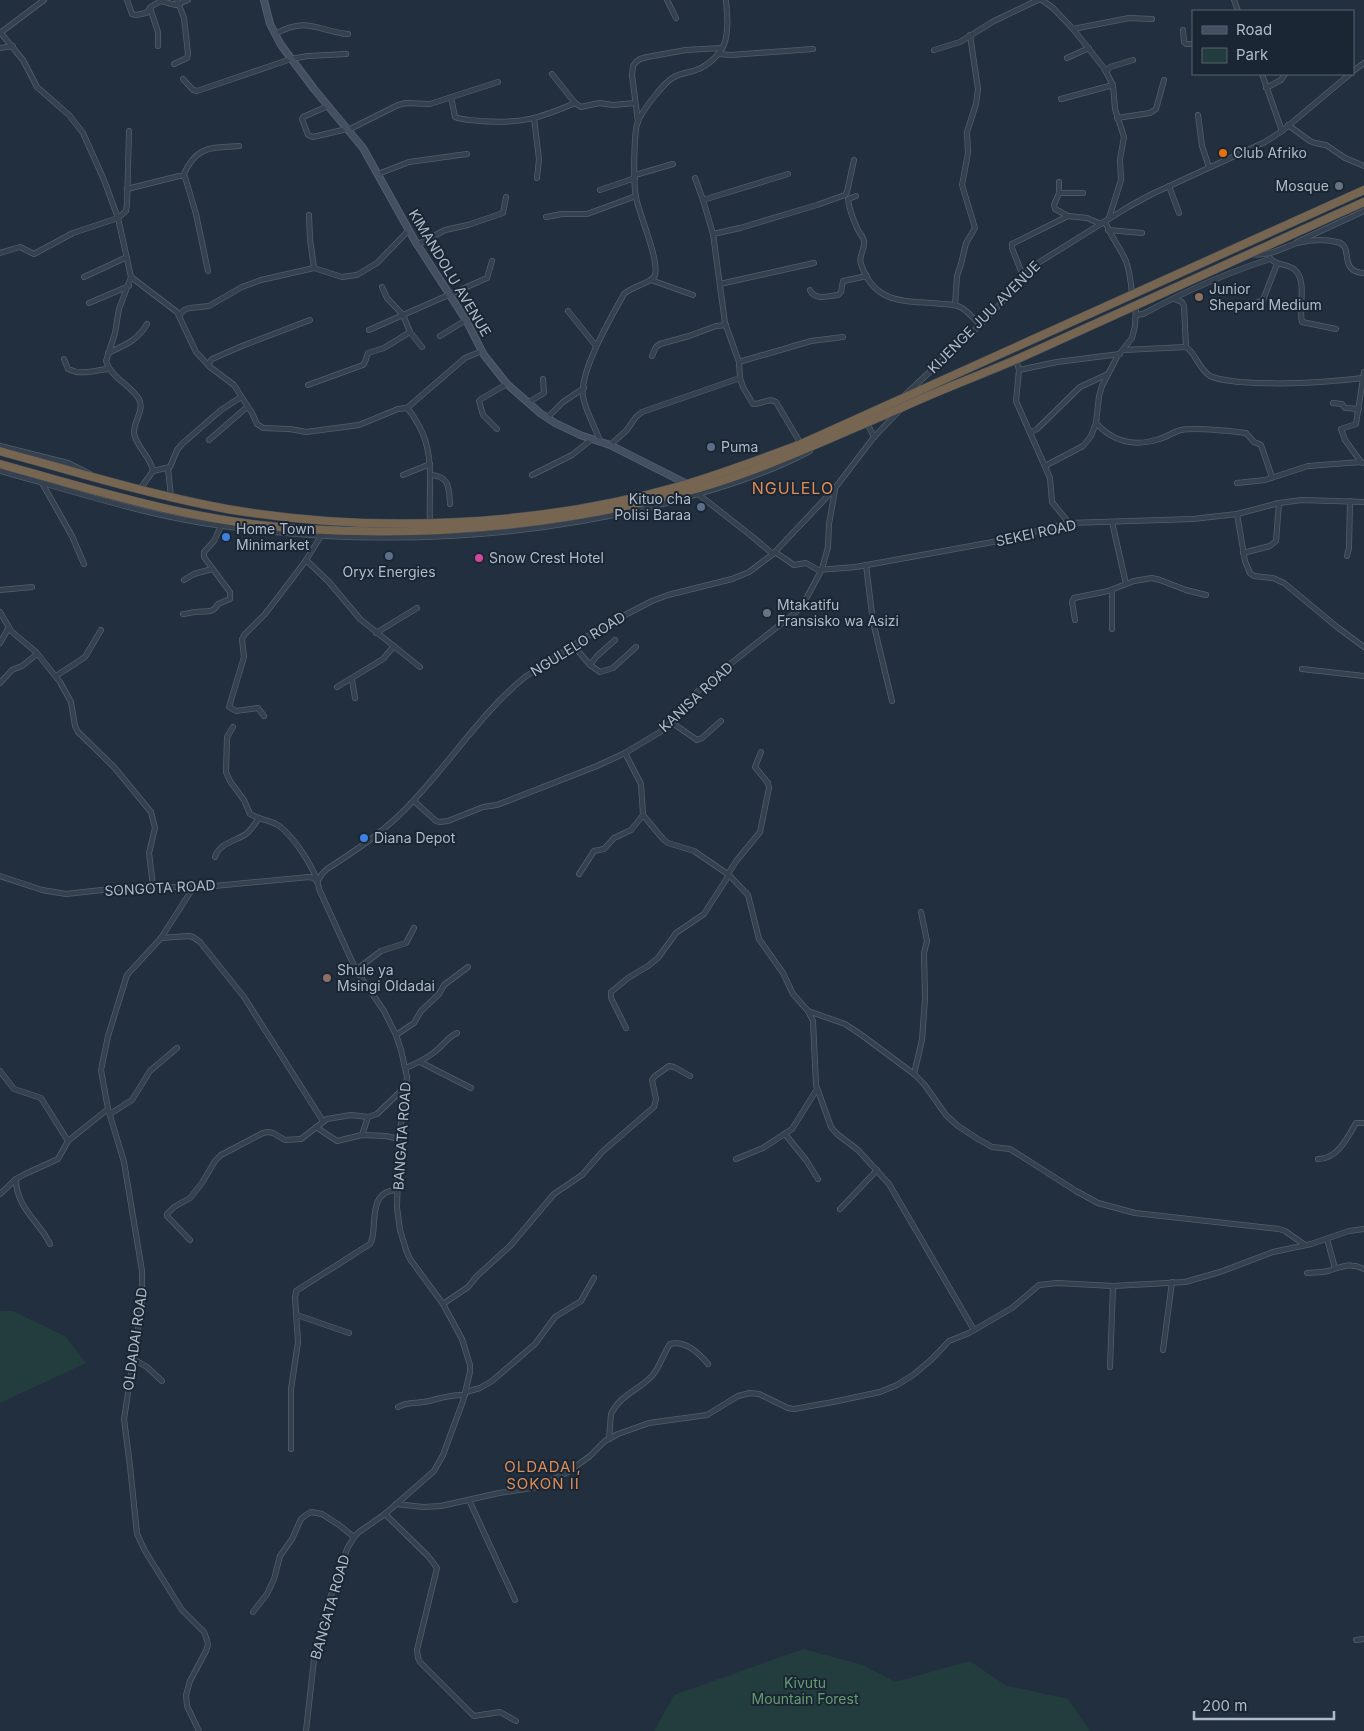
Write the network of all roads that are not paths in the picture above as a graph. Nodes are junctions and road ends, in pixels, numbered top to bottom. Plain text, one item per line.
1 (44, 0) edge
2 (127, 0) edge
3 (188, 0) edge
4 (264, 0) edge
5 (667, 0) edge
6 (726, 0) edge
7 (1038, 0) edge
8 (1042, 0) edge
9 (1047, 0) edge
10 (178, 2) edge
11 (150, 8) junction
12 (1053, 8) junction
13 (676, 18) dead end
14 (1152, 19) dead end
15 (1073, 29) junction
16 (1183, 30) dead end
17 (0, 32) edge
18 (275, 34) junction
19 (348, 34) dead end
20 (970, 35) junction
21 (1192, 44) edge
22 (13, 46) junction
23 (158, 46) dead end
24 (0, 48) edge
25 (722, 48) junction
26 (1089, 48) junction
27 (813, 49) dead end
28 (934, 50) dead end
29 (346, 54) dead end
30 (718, 54) junction
31 (1067, 58) dead end
32 (292, 59) junction
33 (1133, 60) dead end
34 (174, 64) dead end
35 (1106, 72) junction
36 (552, 74) dead end
37 (1262, 75) edge
38 (1284, 75) edge
39 (1349, 75) edge
40 (183, 79) dead end
41 (1164, 80) dead end
42 (498, 82) dead end
43 (1113, 85) junction
44 (1266, 88) junction
45 (451, 97) junction
46 (1061, 99) dead end
47 (575, 103) junction
48 (635, 103) junction
49 (328, 106) junction
50 (1198, 115) dead end
51 (534, 118) junction
52 (1117, 118) junction
53 (638, 123) junction
54 (1288, 125) junction
55 (348, 130) junction
56 (129, 131) dead end
57 (1282, 131) junction
58 (239, 146) dead end
59 (467, 154) dead end
60 (854, 160) dead end
61 (673, 164) dead end
62 (1364, 166) edge
63 (1208, 167) junction
64 (378, 174) junction
65 (788, 174) dead end
66 (183, 176) junction
67 (635, 177) junction
68 (537, 178) dead end
69 (695, 178) dead end
70 (1059, 182) dead end
71 (1169, 186) junction
72 (127, 189) junction
73 (600, 190) dead end
74 (1364, 190) edge
75 (1059, 193) junction
76 (1083, 193) dead end
77 (636, 196) junction
78 (856, 196) dead end
79 (506, 197) dead end
80 (704, 200) junction
81 (1364, 202) edge
82 (1364, 211) edge
83 (1179, 213) dead end
84 (309, 215) dead end
85 (1068, 216) junction
86 (546, 217) dead end
87 (118, 218) junction
88 (1105, 221) junction
89 (409, 230) junction
90 (1108, 230) junction
91 (1142, 233) dead end
92 (713, 234) junction
93 (417, 245) junction
94 (1284, 248) junction
95 (0, 253) edge
96 (1250, 253) junction
97 (1268, 254) junction
98 (127, 258) junction
99 (1270, 259) junction
100 (492, 261) dead end
101 (814, 263) dead end
102 (1277, 264) junction
103 (314, 268) junction
104 (208, 272) dead end
105 (1364, 273) edge
106 (867, 276) junction
107 (1023, 276) junction
108 (84, 277) dead end
109 (132, 277) junction
110 (651, 280) junction
111 (720, 284) junction
112 (129, 286) junction
113 (382, 287) dead end
114 (810, 290) dead end
115 (450, 294) junction
116 (1132, 294) junction
117 (693, 295) dead end
118 (1174, 299) junction
119 (89, 303) dead end
120 (1254, 304) dead end
121 (955, 305) junction
122 (1136, 306) junction
123 (568, 311) dead end
124 (180, 315) junction
125 (403, 315) junction
126 (1136, 315) junction
127 (310, 320) dead end
128 (466, 320) junction
129 (147, 324) dead end
130 (726, 324) junction
131 (980, 325) junction
132 (369, 330) dead end
133 (1336, 330) dead end
134 (410, 332) junction
135 (440, 336) dead end
136 (843, 337) dead end
137 (596, 346) junction
138 (1016, 346) junction
139 (1186, 346) junction
140 (422, 347) dead end
141 (482, 351) junction
142 (1122, 352) junction
143 (108, 353) junction
144 (652, 356) dead end
145 (64, 359) dead end
146 (986, 359) junction
147 (1018, 359) junction
148 (739, 362) junction
149 (210, 367) junction
150 (109, 369) junction
151 (990, 370) junction
152 (1020, 370) junction
153 (1364, 372) edge
154 (1108, 374) junction
155 (740, 378) junction
156 (1363, 378) edge
157 (543, 379) dead end
158 (507, 384) junction
159 (308, 385) dead end
160 (584, 388) junction
161 (904, 396) junction
162 (241, 397) junction
163 (529, 402) junction
164 (1333, 403) dead end
165 (904, 406) junction
166 (247, 407) junction
167 (407, 408) junction
168 (1359, 409) junction
169 (547, 418) junction
170 (867, 423) junction
171 (1096, 424) junction
172 (497, 429) dead end
173 (1030, 433) junction
174 (874, 437) junction
175 (593, 439) junction
176 (798, 439) dead end
177 (0, 440) edge
178 (210, 440) dead end
179 (600, 441) junction
180 (610, 445) junction
181 (0, 448) edge
182 (1363, 462) edge
183 (0, 464) edge
184 (430, 464) junction
185 (1045, 466) junction
186 (168, 468) junction
187 (0, 471) edge
188 (153, 471) junction
189 (403, 475) dead end
190 (430, 475) junction
191 (532, 475) dead end
192 (1272, 477) junction
193 (42, 483) junction
194 (1237, 483) dead end
195 (686, 484) junction
196 (835, 488) junction
197 (140, 489) junction
198 (696, 492) junction
199 (171, 497) junction
200 (1350, 501) junction
201 (1364, 502) edge
202 (1279, 503) junction
203 (450, 504) dead end
204 (1237, 514) junction
205 (1112, 522) junction
206 (430, 523) junction
207 (1069, 523) junction
208 (220, 526) junction
209 (321, 536) junction
210 (1243, 552) junction
211 (774, 553) junction
212 (1347, 556) dead end
213 (306, 560) junction
214 (84, 564) dead end
215 (866, 565) junction
216 (212, 569) junction
217 (822, 569) junction
218 (184, 580) dead end
219 (1126, 584) junction
220 (32, 587) dead end
221 (0, 590) edge
222 (1112, 590) junction
223 (1206, 595) dead end
224 (418, 608) dead end
225 (0, 612) edge
226 (183, 614) dead end
227 (1075, 620) dead end
228 (2, 621) edge
229 (8, 627) junction
230 (1112, 629) dead end
231 (100, 630) dead end
232 (376, 633) junction
233 (615, 640) dead end
234 (0, 643) edge
235 (573, 645) junction
236 (394, 646) junction
237 (636, 647) dead end
238 (1364, 647) edge
239 (37, 654) junction
240 (590, 665) junction
241 (420, 667) dead end
242 (1302, 669) dead end
243 (56, 676) junction
244 (1364, 676) edge
245 (352, 680) junction
246 (0, 683) edge
247 (338, 687) dead end
248 (356, 698) dead end
249 (892, 701) dead end
250 (264, 716) dead end
251 (721, 721) dead end
252 (671, 722) junction
253 (233, 727) dead end
254 (625, 752) junction
255 (761, 752) dead end
256 (414, 801) junction
257 (643, 815) junction
258 (259, 818) junction
259 (215, 857) dead end
260 (579, 874) dead end
261 (728, 874) junction
262 (0, 876) edge
263 (318, 882) junction
264 (153, 886) junction
265 (193, 888) junction
266 (921, 912) dead end
267 (414, 928) dead end
268 (161, 938) junction
269 (468, 967) dead end
270 (356, 970) junction
271 (808, 1011) junction
272 (626, 1028) dead end
273 (457, 1033) dead end
274 (396, 1035) junction
275 (177, 1048) dead end
276 (420, 1062) junction
277 (406, 1068) junction
278 (0, 1071) edge
279 (914, 1074) junction
280 (690, 1076) dead end
281 (406, 1086) junction
282 (471, 1088) dead end
283 (816, 1088) junction
284 (109, 1111) junction
285 (368, 1117) junction
286 (323, 1121) junction
287 (1364, 1123) edge
288 (316, 1127) junction
289 (785, 1134) junction
290 (362, 1135) junction
291 (398, 1139) junction
292 (68, 1141) junction
293 (736, 1159) dead end
294 (1318, 1159) dead end
295 (877, 1170) junction
296 (16, 1179) junction
297 (818, 1180) dead end
298 (397, 1190) junction
299 (0, 1194) edge
300 (840, 1208) dead end
301 (1364, 1228) edge
302 (1327, 1239) junction
303 (190, 1240) dead end
304 (50, 1244) dead end
305 (1305, 1245) junction
306 (1335, 1268) junction
307 (1364, 1269) edge
308 (1307, 1273) dead end
309 (594, 1278) dead end
310 (1172, 1282) junction
311 (1113, 1286) junction
312 (444, 1304) junction
313 (297, 1315) junction
314 (974, 1330) junction
315 (349, 1333) dead end
316 (1163, 1350) dead end
317 (133, 1359) junction
318 (708, 1364) dead end
319 (1110, 1367) dead end
320 (162, 1382) dead end
321 (465, 1394) junction
322 (398, 1406) dead end
323 (608, 1439) junction
324 (291, 1449) dead end
325 (469, 1500) junction
326 (396, 1504) junction
327 (385, 1514) junction
328 (354, 1537) junction
329 (515, 1600) dead end
330 (253, 1612) dead end
331 (1364, 1639) edge
332 (1356, 1640) dead end
333 (516, 1722) dead end
334 (199, 1731) edge
335 (306, 1731) edge

1 - 17 street
2 - 11 street
3 - 10 street
4 - 18 street, KIMANDOLU AVENUE
5 - 13 street
6 - 25 street
7 - 20 street
8 - 12 street
9 - 12 street
10 - 11 street
10 - 34 street
11 - 23 street
12 - 15 street
14 - 15 street
15 - 26 street
16 - 21 street
17 - 22 street
18 - 19 street
18 - 32 street, KIMANDOLU AVENUE
20 - 28 street
20 - 121 street
22 - 24 street
22 - 87 street
25 - 30 street
25 - 48 street
26 - 31 street
26 - 35 street
27 - 30 street
29 - 32 street
30 - 53 street
32 - 40 street
32 - 49 street, KIMANDOLU AVENUE
33 - 35 street
35 - 43 street
36 - 47 street
37 - 44 street
38 - 44 street
39 - 54 street, KIJENGE JUU AVENUE
41 - 52 street
42 - 45 street
43 - 46 street
43 - 52 street
44 - 57 street
45 - 51 street
45 - 55 street
47 - 48 street
47 - 51 street
48 - 53 street
49 - 55 street, KIMANDOLU AVENUE
49 - 55 street
50 - 63 street
51 - 68 street
52 - 88 street
53 - 67 street
54 - 57 street, KIJENGE JUU AVENUE
54 - 62 street
55 - 64 street, KIMANDOLU AVENUE
56 - 72 street
57 - 63 street, KIJENGE JUU AVENUE
58 - 66 street
59 - 64 street
60 - 92 street
61 - 67 street
63 - 71 street, KIJENGE JUU AVENUE
64 - 89 street, KIMANDOLU AVENUE
65 - 80 street
66 - 72 street
66 - 104 street
67 - 73 street
67 - 77 street
69 - 80 street
70 - 75 street
71 - 83 street
71 - 88 street, KIJENGE JUU AVENUE
72 - 87 street
74 - 116 highway
75 - 76 street
75 - 85 street
77 - 86 street
77 - 110 street
78 - 106 street
79 - 93 street
80 - 92 street
81 - 96 highway
82 - 94 street
84 - 103 street
85 - 88 street
85 - 107 street
87 - 95 street
87 - 98 street
88 - 90 street
88 - 107 street, KIJENGE JUU AVENUE
89 - 93 street, KIMANDOLU AVENUE
89 - 103 street
90 - 91 street
90 - 116 street
92 - 111 street
93 - 115 street, KIMANDOLU AVENUE
94 - 97 street
94 - 105 street
96 - 97 street
96 - 122 highway
97 - 99 street
98 - 108 street
98 - 109 street
99 - 102 street
99 - 118 street
100 - 115 street
101 - 111 street
102 - 120 street
102 - 133 street
103 - 124 street
106 - 114 street
106 - 121 street
107 - 131 street, KIJENGE JUU AVENUE
109 - 112 street
109 - 124 street
110 - 117 street
110 - 137 street
111 - 130 street
112 - 119 street
112 - 143 street
113 - 125 street
115 - 125 street
115 - 128 street, KIMANDOLU AVENUE
116 - 138 highway
118 - 126 street
118 - 139 street
121 - 131 street
122 - 126 street
122 - 147 highway
123 - 137 street
124 - 149 street
125 - 132 street
125 - 134 street
126 - 142 street
127 - 149 street
128 - 135 street
128 - 141 street, KIMANDOLU AVENUE
129 - 143 street
130 - 144 street
130 - 148 street
131 - 161 street, KIJENGE JUU AVENUE
134 - 140 street
134 - 159 street
136 - 148 street
137 - 160 street
138 - 146 highway
138 - 147 highway
139 - 142 street
139 - 156 street
141 - 158 street, KIMANDOLU AVENUE
141 - 167 street
142 - 152 street
142 - 154 street
143 - 150 street
145 - 150 street
146 - 151 highway
146 - 161 highway
147 - 151 highway
147 - 152 street
148 - 155 street
149 - 162 street
150 - 188 street
151 - 165 highway
152 - 173 street
153 - 156 street
154 - 171 street
154 - 173 street
155 - 176 street
155 - 180 street
156 - 168 street
157 - 163 street
158 - 163 street, KIMANDOLU AVENUE
158 - 172 street
160 - 169 street
160 - 179 street
161 - 195 highway
162 - 166 street
162 - 186 street
163 - 169 street, KIMANDOLU AVENUE
164 - 168 street
165 - 170 highway
165 - 174 street, NGULELO ROAD
166 - 167 street
166 - 178 street
167 - 184 street
168 - 182 street
169 - 175 street, KIMANDOLU AVENUE
170 - 174 street
170 - 198 highway
171 - 185 street
171 - 192 street
173 - 185 street
174 - 196 street, NGULELO ROAD
175 - 179 street, KIMANDOLU AVENUE
175 - 191 street
177 - 181 street
179 - 180 street, KIMANDOLU AVENUE
180 - 195 street, KIMANDOLU AVENUE
181 - 197 highway
182 - 192 street
183 - 198 highway
184 - 189 street
184 - 190 street
185 - 207 street
186 - 188 street
186 - 199 street
187 - 193 street
188 - 197 street
190 - 203 street
190 - 206 street
192 - 194 street
193 - 208 street
193 - 214 street
195 - 206 highway
196 - 211 street, NGULELO ROAD
196 - 217 street, KANISA ROAD
197 - 199 highway
198 - 209 street
198 - 211 street
199 - 206 highway
200 - 201 street, SEKEI ROAD
200 - 202 street, SEKEI ROAD
200 - 212 street
202 - 204 street, SEKEI ROAD
202 - 210 street
204 - 205 street, SEKEI ROAD
204 - 210 street
205 - 207 street, SEKEI ROAD
205 - 219 street
207 - 215 street, SEKEI ROAD
208 - 209 street
208 - 216 street
209 - 213 street
210 - 238 street
211 - 217 street, SEKEI ROAD
211 - 235 street, NGULELO ROAD
213 - 232 street
213 - 250 street
215 - 217 street, SEKEI ROAD
215 - 249 street
216 - 218 street
216 - 226 street
217 - 252 street, KANISA ROAD
219 - 222 street
219 - 223 street
220 - 221 street
222 - 227 street
222 - 230 street
224 - 232 street
225 - 228 street
228 - 229 street
229 - 234 street
229 - 239 street
231 - 243 street
232 - 236 street
233 - 240 street
235 - 240 street
235 - 256 street, NGULELO ROAD
236 - 241 street
236 - 245 street
237 - 240 street
239 - 243 street
239 - 246 street
242 - 244 street
243 - 264 street
245 - 247 street
245 - 248 street
251 - 252 street
252 - 254 street, KANISA ROAD
253 - 258 street
254 - 256 street, KANISA ROAD
254 - 257 street
255 - 261 street
256 - 263 street, NGULELO ROAD
257 - 260 street
257 - 261 street
258 - 259 street
258 - 263 street, BANGATA ROAD
261 - 271 street
261 - 272 street
262 - 264 street, SONGOTA ROAD
263 - 265 street, SONGOTA ROAD
263 - 270 street, BANGATA ROAD
264 - 265 street, SONGOTA ROAD
265 - 268 street, OLDADAI ROAD
266 - 279 street
267 - 270 street
268 - 284 street, OLDADAI ROAD
268 - 286 street
269 - 274 street
270 - 274 street, BANGATA ROAD
271 - 279 street
271 - 283 street
273 - 276 street
274 - 277 street, BANGATA ROAD
275 - 284 street
276 - 277 street
276 - 282 street
277 - 281 street, BANGATA ROAD
278 - 292 street
279 - 305 street
280 - 312 street
281 - 285 street
281 - 291 street, BANGATA ROAD
283 - 289 street
283 - 295 street
284 - 292 street
284 - 317 street, OLDADAI ROAD
285 - 286 street
285 - 290 street
286 - 288 street
287 - 294 street
288 - 290 street
288 - 303 street
289 - 293 street
289 - 297 street
290 - 291 street
291 - 298 street, BANGATA ROAD
292 - 296 street
295 - 300 street
295 - 314 street
296 - 299 street
296 - 304 street
298 - 312 street, BANGATA ROAD
298 - 313 street
301 - 302 street
302 - 305 street
302 - 306 street
305 - 310 street
306 - 307 street
306 - 308 street
309 - 321 street
310 - 311 street
310 - 316 street
311 - 314 street
311 - 319 street
312 - 321 street, BANGATA ROAD
313 - 315 street
313 - 324 street
314 - 323 street
317 - 320 street
317 - 334 street, OLDADAI ROAD
318 - 323 street
321 - 322 street
321 - 326 street, BANGATA ROAD
323 - 325 street
325 - 326 street
325 - 329 street
326 - 327 street, BANGATA ROAD
327 - 328 street, BANGATA ROAD
327 - 333 street
328 - 330 street
328 - 335 street, BANGATA ROAD
331 - 332 street

